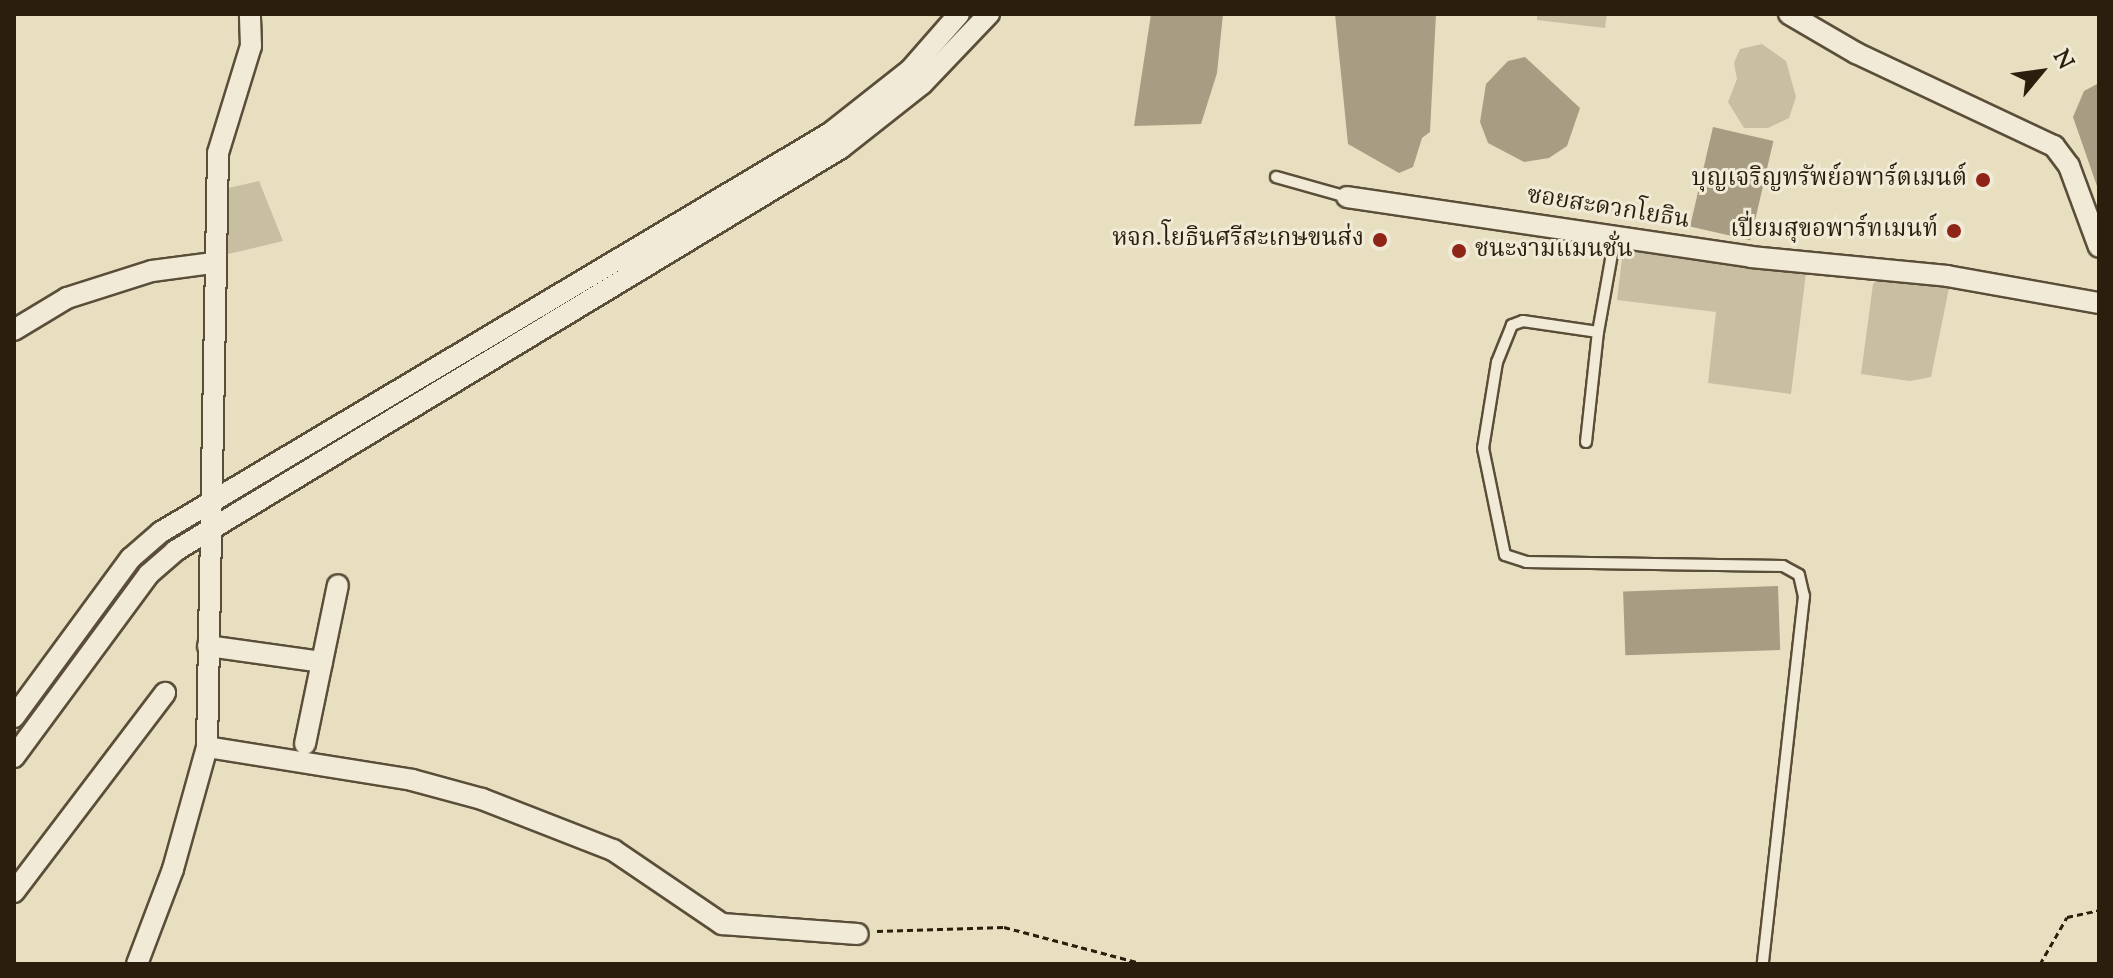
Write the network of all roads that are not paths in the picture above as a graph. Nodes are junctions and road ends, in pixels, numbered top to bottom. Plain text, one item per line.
1 (250, 14) edge
2 (959, 14) edge
3 (989, 14) edge
4 (1789, 14) edge
5 (1276, 177) dead end
6 (1347, 197) joint
7 (1615, 237) junction
8 (2099, 247) edge
9 (213, 263) junction
10 (2099, 303) edge
11 (14, 330) edge
12 (1598, 332) junction
13 (1586, 442) dead end
14 (209, 517) junction
15 (338, 585) dead end
16 (208, 646) junction
17 (322, 662) junction
18 (165, 693) dead end
19 (14, 717) edge
20 (305, 744) dead end
21 (207, 747) junction
22 (14, 757) edge
23 (14, 892) edge
24 (858, 934) road end
25 (137, 964) edge
26 (1763, 964) edge

1 - 9 street
2 - 14 street
3 - 14 street
4 - 8 street
5 - 6 lane
6 - 7 street, ซอยสะดวกโยธิน
7 - 10 street, ซอยสะดวกโยธิน
7 - 12 lane
9 - 11 street
9 - 14 street
12 - 13 lane
12 - 26 lane
14 - 16 street
14 - 19 street
14 - 22 street
15 - 17 street
16 - 17 street
16 - 21 street
17 - 20 street
18 - 23 street
21 - 24 street
21 - 25 street

